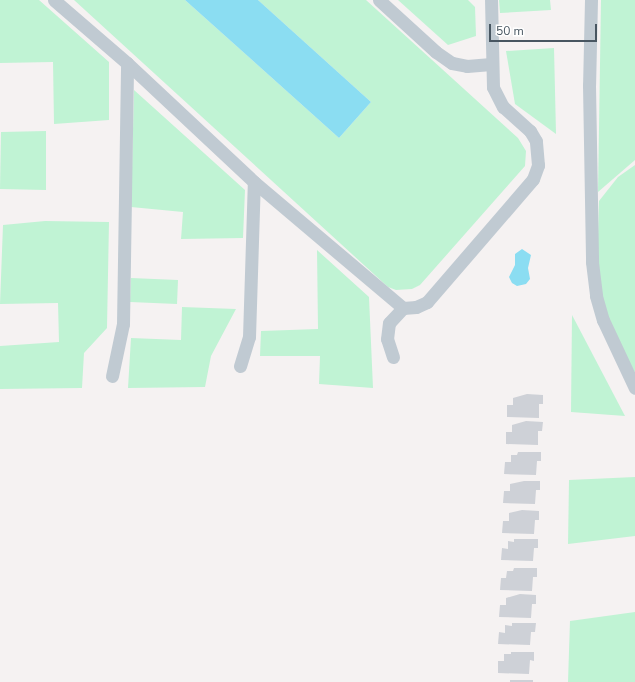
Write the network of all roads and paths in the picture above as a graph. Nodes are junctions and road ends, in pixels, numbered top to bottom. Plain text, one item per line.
1 (54, 0) edge
2 (379, 0) edge
3 (491, 0) edge
4 (591, 0) edge
5 (127, 63) junction
6 (491, 64) junction
7 (254, 182) junction
8 (403, 308) junction
9 (393, 357) dead end
10 (240, 366) dead end
11 (112, 376) dead end
12 (635, 388) edge

1 - 5 street
2 - 6 street
3 - 6 street
4 - 12 street
5 - 7 street
5 - 11 street
6 - 8 street
7 - 8 street
7 - 10 street
8 - 9 street

